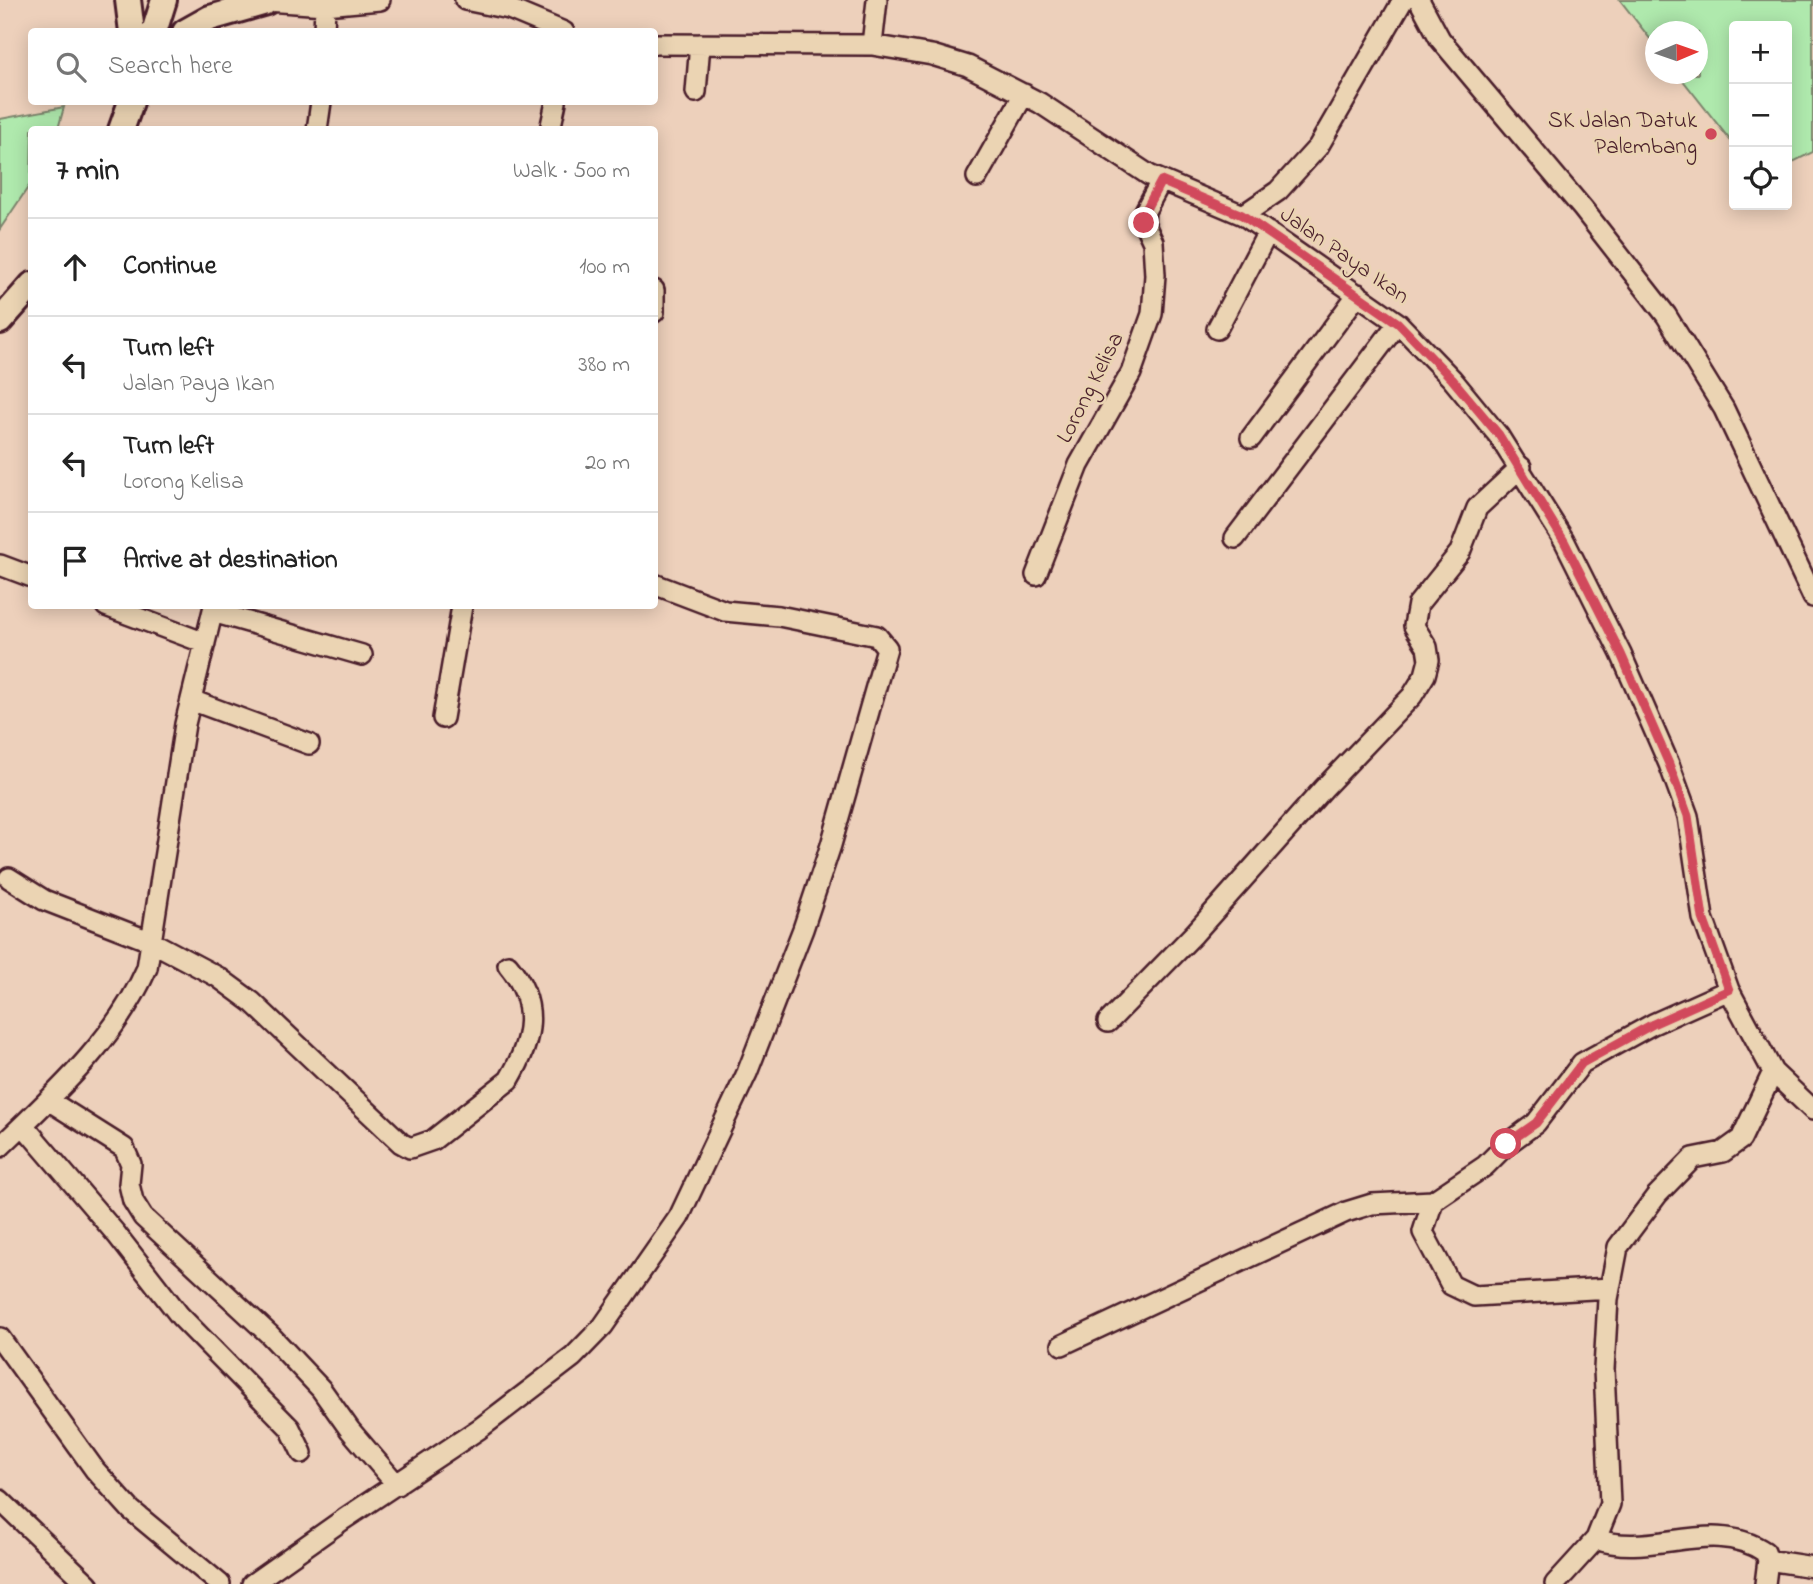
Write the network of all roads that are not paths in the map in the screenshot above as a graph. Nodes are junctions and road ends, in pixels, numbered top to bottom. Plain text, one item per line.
1 (128, 0) edge
2 (164, 0) edge
3 (380, 0) edge
4 (465, 0) edge
5 (877, 0) edge
6 (1403, 0) edge
7 (1419, 0) edge
8 (258, 1) edge
9 (325, 5) junction
10 (132, 28) edge
11 (155, 28) edge
12 (192, 28) edge
13 (324, 28) edge
14 (554, 28) edge
15 (658, 44) edge
16 (700, 44) junction
17 (872, 45) junction
18 (696, 92) dead end
19 (1024, 94) junction
20 (116, 105) edge
21 (130, 105) edge
22 (321, 105) edge
23 (555, 105) edge
24 (110, 126) edge
25 (122, 126) edge
26 (318, 126) edge
27 (551, 126) edge
28 (977, 177) dead end
29 (1161, 181) junction
30 (1242, 215) junction
31 (1268, 232) junction
32 (28, 290) edge
33 (1358, 294) junction
34 (0, 321) edge
35 (1398, 323) junction
36 (1217, 328) dead end
37 (1251, 438) dead end
38 (1521, 467) junction
39 (1235, 538) dead end
40 (0, 565) edge
41 (1036, 575) dead end
42 (28, 576) edge
43 (658, 586) edge
44 (1813, 597) edge
45 (115, 609) edge
46 (214, 609) edge
47 (462, 609) edge
48 (205, 643) junction
49 (362, 654) dead end
50 (191, 700) junction
51 (443, 718) dead end
52 (309, 744) dead end
53 (9, 878) dead end
54 (152, 942) junction
55 (508, 965) dead end
56 (1729, 990) junction
57 (1108, 1022) dead end
58 (1773, 1072) junction
59 (48, 1100) junction
60 (1813, 1110) edge
61 (23, 1125) junction
62 (0, 1147) edge
63 (1433, 1201) junction
64 (1610, 1288) junction
65 (0, 1338) edge
66 (1062, 1345) dead end
67 (303, 1453) dead end
68 (397, 1485) junction
69 (0, 1500) edge
70 (1595, 1539) junction
71 (1768, 1560) junction
72 (1813, 1567) edge
73 (88, 1584) edge
74 (220, 1584) edge
75 (252, 1584) edge
76 (1555, 1584) edge
77 (1765, 1584) edge

1 - 10 main road
2 - 11 main road
3 - 9 street
4 - 14 street
5 - 17 street
6 - 30 street
7 - 44 street
8 - 9 street
8 - 12 main road
9 - 13 street
15 - 16 street, Jalan Paya Ikan
16 - 17 street, Jalan Paya Ikan
16 - 18 street
17 - 19 street, Jalan Paya Ikan
19 - 28 street
19 - 29 street, Jalan Paya Ikan
20 - 24 main road
21 - 25 main road
22 - 26 street
23 - 27 street
29 - 30 street, Jalan Paya Ikan
29 - 41 street, Lorong Kelisa
30 - 31 street, Jalan Paya Ikan
31 - 33 street, Jalan Paya Ikan
31 - 36 street
32 - 34 main road
33 - 35 street, Jalan Paya Ikan
33 - 37 street
35 - 38 street, Jalan Paya Ikan
35 - 39 street
38 - 56 street, Jalan Paya Ikan
38 - 57 street
40 - 42 street
43 - 68 street
45 - 48 street
46 - 48 street
46 - 49 street
47 - 51 street
48 - 50 street
50 - 52 street
50 - 54 street
53 - 54 street
54 - 55 street
54 - 59 street
56 - 58 street, Jalan Paya Ikan
56 - 63 street
58 - 60 street, Jalan Paya Ikan
58 - 64 street
59 - 61 street
59 - 68 street
61 - 62 street
61 - 67 street
63 - 64 street
63 - 66 street
64 - 70 street
65 - 74 street
68 - 75 street
69 - 73 street
70 - 71 street
70 - 76 street
71 - 72 street
71 - 77 street

